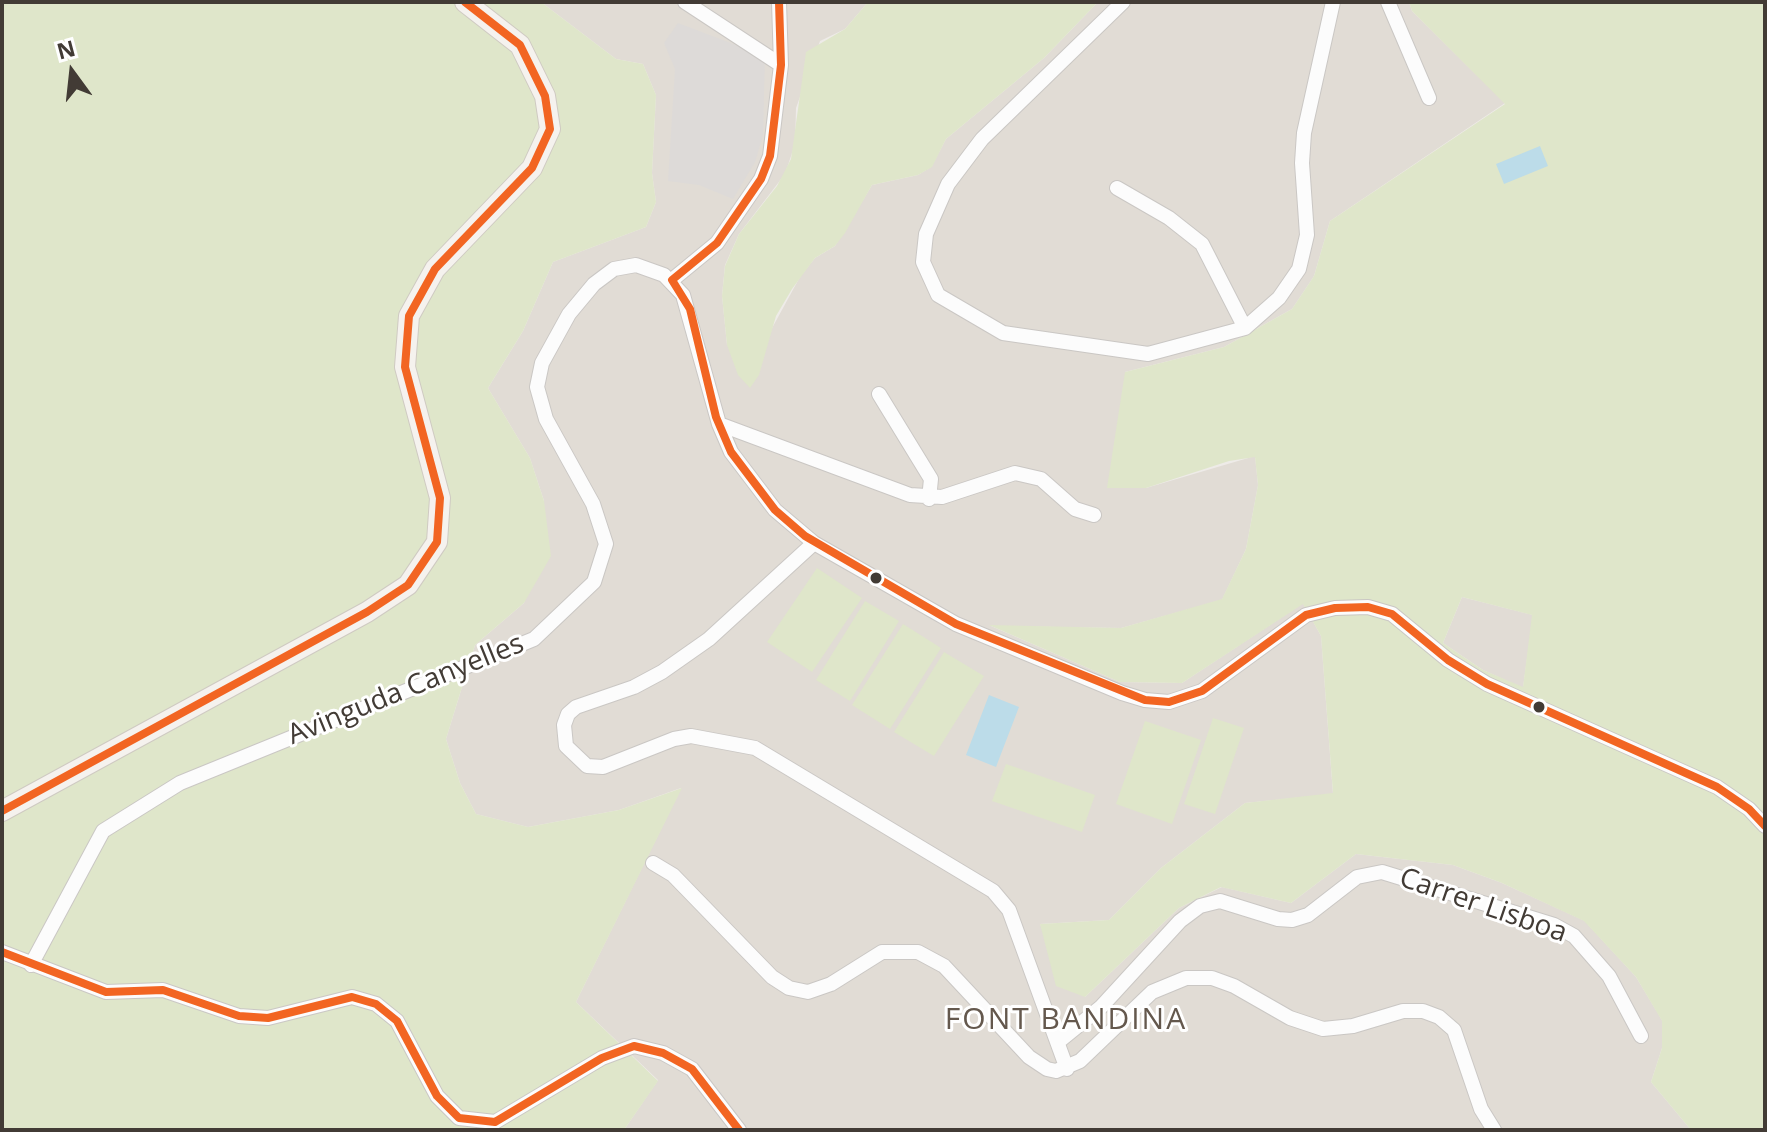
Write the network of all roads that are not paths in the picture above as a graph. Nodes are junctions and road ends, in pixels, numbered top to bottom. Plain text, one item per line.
1 (465, 2) edge
2 (685, 2) edge
3 (779, 2) edge
4 (1123, 2) edge
5 (1333, 2) edge
6 (1388, 2) edge
7 (781, 65) junction
8 (1429, 98) dead end
9 (1117, 188) dead end
10 (672, 280) junction
11 (1245, 328) junction
12 (879, 394) dead end
13 (719, 424) junction
14 (929, 499) junction
15 (1094, 515) dead end
16 (814, 543) junction
17 (2, 811) edge
18 (1765, 826) edge
19 (653, 863) dead end
20 (2, 940) edge
21 (2, 952) edge
22 (31, 965) junction
23 (1641, 1036) dead end
24 (1058, 1042) junction
25 (1067, 1069) junction
26 (739, 1130) edge
27 (1494, 1130) edge

1 - 17 main road
2 - 7 street
3 - 7 street
4 - 11 street
5 - 11 street
6 - 8 street
7 - 10 street
9 - 11 street
10 - 13 street
10 - 22 street, Avinguda Canyelles
12 - 14 street
13 - 14 street
13 - 16 street
14 - 15 street
16 - 18 street
16 - 24 street
19 - 25 street
20 - 22 street
21 - 22 street
22 - 26 street
23 - 24 street, Carrer Lisboa
24 - 25 street
25 - 27 street

